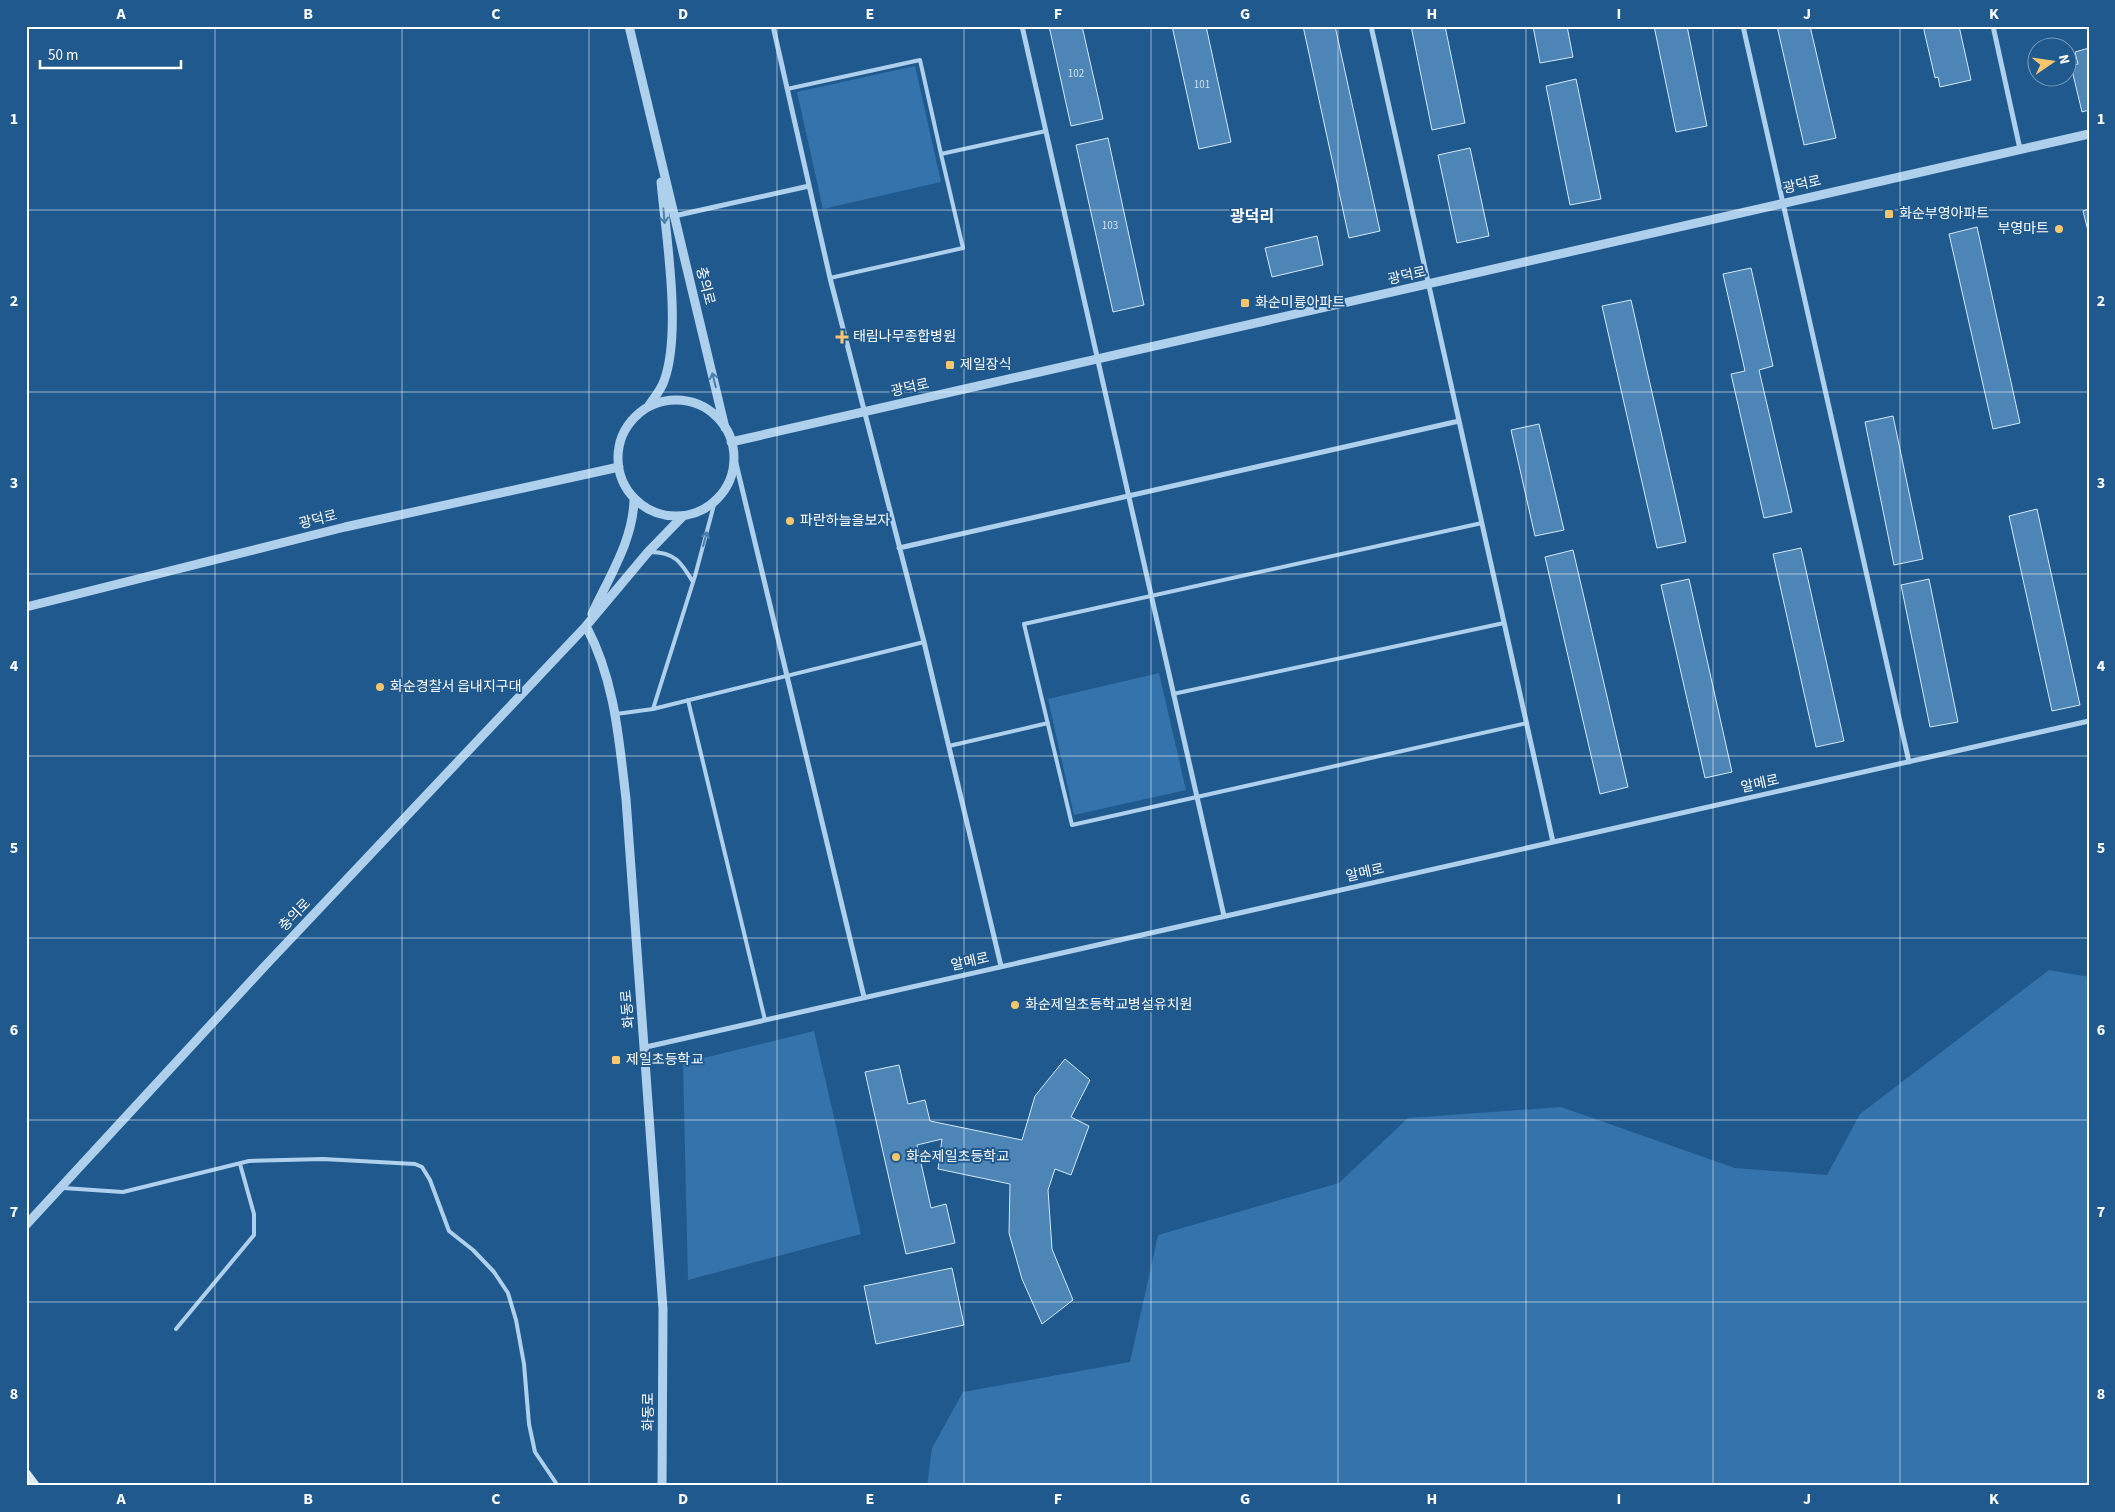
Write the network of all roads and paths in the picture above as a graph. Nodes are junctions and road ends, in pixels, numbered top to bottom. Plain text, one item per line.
1 (629, 26) edge
2 (773, 26) edge
3 (1022, 26) edge
4 (1370, 26) edge
5 (1744, 26) edge
6 (1993, 26) edge
7 (787, 89) junction
8 (1046, 131) junction
9 (2089, 134) edge
10 (2020, 149) junction
11 (658, 150) junction
12 (941, 154) junction
13 (809, 186) junction
14 (1782, 203) junction
15 (674, 216) junction
16 (830, 278) junction
17 (1428, 285) junction
18 (1097, 360) junction
19 (648, 407) junction
20 (863, 413) junction
21 (1459, 421) junction
22 (725, 428) junction
23 (731, 442) junction
24 (734, 455) junction
25 (619, 467) junction
26 (1128, 495) junction
27 (634, 498) junction
28 (715, 501) junction
29 (683, 516) junction
30 (1482, 523) junction
31 (899, 548) junction
32 (648, 552) junction
33 (693, 582) junction
34 (1151, 596) junction
35 (26, 607) edge
36 (1504, 623) junction
37 (586, 626) junction
38 (924, 642) junction
39 (787, 676) junction
40 (1173, 694) junction
41 (688, 700) junction
42 (653, 708) junction
43 (616, 714) junction
44 (2089, 721) edge
45 (1048, 723) junction
46 (1526, 723) junction
47 (949, 746) junction
48 (1908, 762) junction
49 (1197, 797) junction
50 (1553, 842) junction
51 (1224, 916) junction
52 (1001, 966) junction
53 (864, 998) junction
54 (765, 1020) junction
55 (646, 1046) junction
56 (240, 1164) junction
57 (60, 1188) junction
58 (26, 1225) edge
59 (176, 1329) dead end
60 (26, 1474) edge
61 (35, 1486) edge
62 (558, 1486) edge
63 (662, 1486) edge

1 - 11 street, 충의로
2 - 7 street
3 - 8 street
4 - 17 street
5 - 14 street
6 - 10 street
7 - 12 lane
7 - 13 street
8 - 12 lane
8 - 18 street
9 - 10 street, 광덕로
10 - 14 street, 광덕로
11 - 15 street, 충의로
11 -> 19 street, 충의로
12 - 16 lane
13 - 15 street
13 - 16 street
14 - 17 street, 광덕로
14 - 48 street
22 -> 15 street, 충의로
16 - 20 street
17 - 18 street, 광덕로
17 - 21 street
18 - 20 street, 광덕로
18 - 26 street
19 - 22 street
19 - 25 street
20 - 23 street, 광덕로
20 - 31 street
21 - 26 street
21 - 30 street
22 - 23 street
23 - 24 street
24 - 28 street
24 - 39 street
25 - 27 street
25 - 35 street, 광덕로
26 - 31 street
26 - 34 street
27 - 29 street
27 - 37 street, 충의로
28 - 29 street
33 -> 28 lane
29 - 32 street, 충의로
30 - 34 lane
30 - 36 street
31 - 38 street
32 - 33 lane
32 - 37 street, 충의로
33 - 42 lane
34 - 40 street
34 - 45 lane
36 - 40 lane
36 - 46 street
37 - 43 street, 화동로
37 - 57 street, 충의로
38 - 39 lane
38 - 47 street
39 - 41 lane
39 - 53 street
40 - 49 street
41 - 42 lane
41 - 54 lane
42 - 43 lane
43 - 55 street, 화동로
44 - 48 street, 알메로
45 - 47 lane
45 - 49 lane
46 - 49 lane
46 - 50 street
47 - 52 street
48 - 50 street, 알메로
49 - 51 street
50 - 51 street, 알메로
51 - 52 street, 알메로
52 - 53 street, 알메로
53 - 54 street, 알메로
54 - 55 street, 알메로
55 - 63 street, 화동로
56 - 57 lane
56 - 59 lane
56 - 62 lane
57 - 58 street, 충의로
60 - 61 main road

